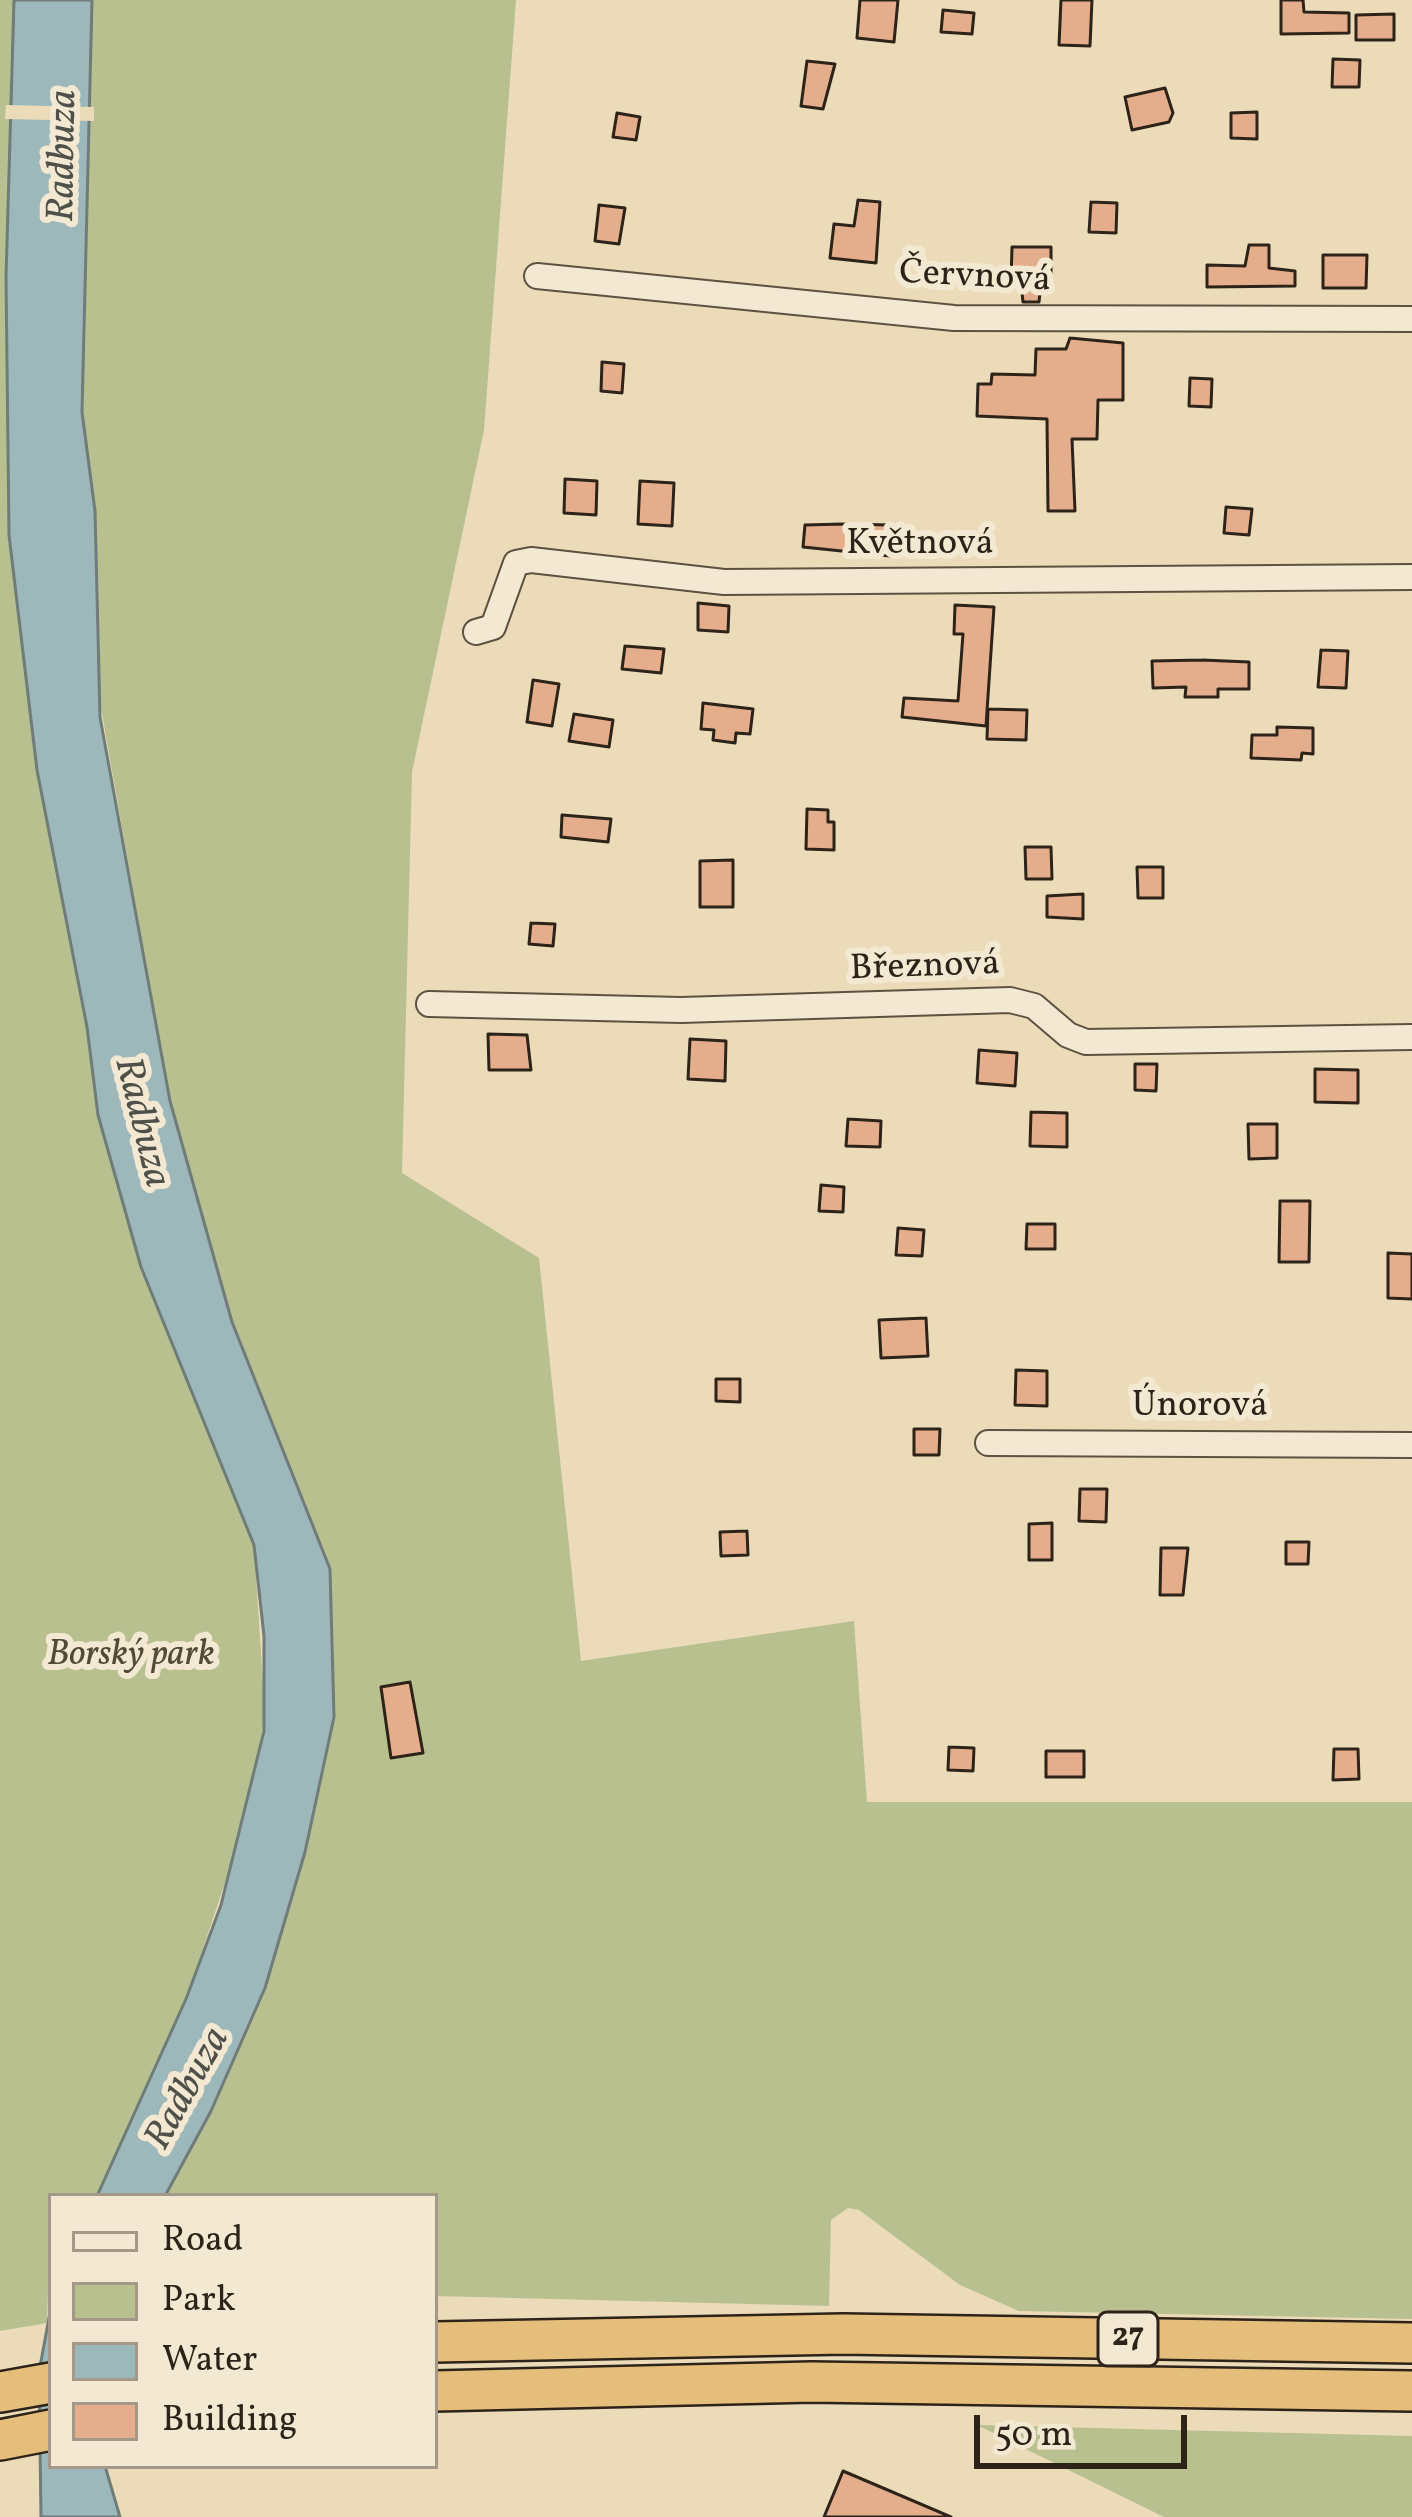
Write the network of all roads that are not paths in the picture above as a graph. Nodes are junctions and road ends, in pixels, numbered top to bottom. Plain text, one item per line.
1 (537, 276) dead end
2 (1412, 319) edge
3 (1412, 578) edge
4 (476, 632) dead end
5 (429, 1004) dead end
6 (1412, 1037) edge
7 (988, 1443) dead end
8 (1412, 1445) edge
9 (438, 2342) edge
10 (1412, 2343) edge
11 (48, 2384) edge
12 (438, 2391) edge
13 (1412, 2391) edge
14 (0, 2392) edge
15 (48, 2431) edge
16 (0, 2440) edge

1 - 2 street, Červnová
3 - 4 street, Květnová
5 - 6 street, Březnová
7 - 8 street, Únorová
9 - 10 highway, 27
11 - 14 highway
12 - 13 highway, 27
15 - 16 highway

